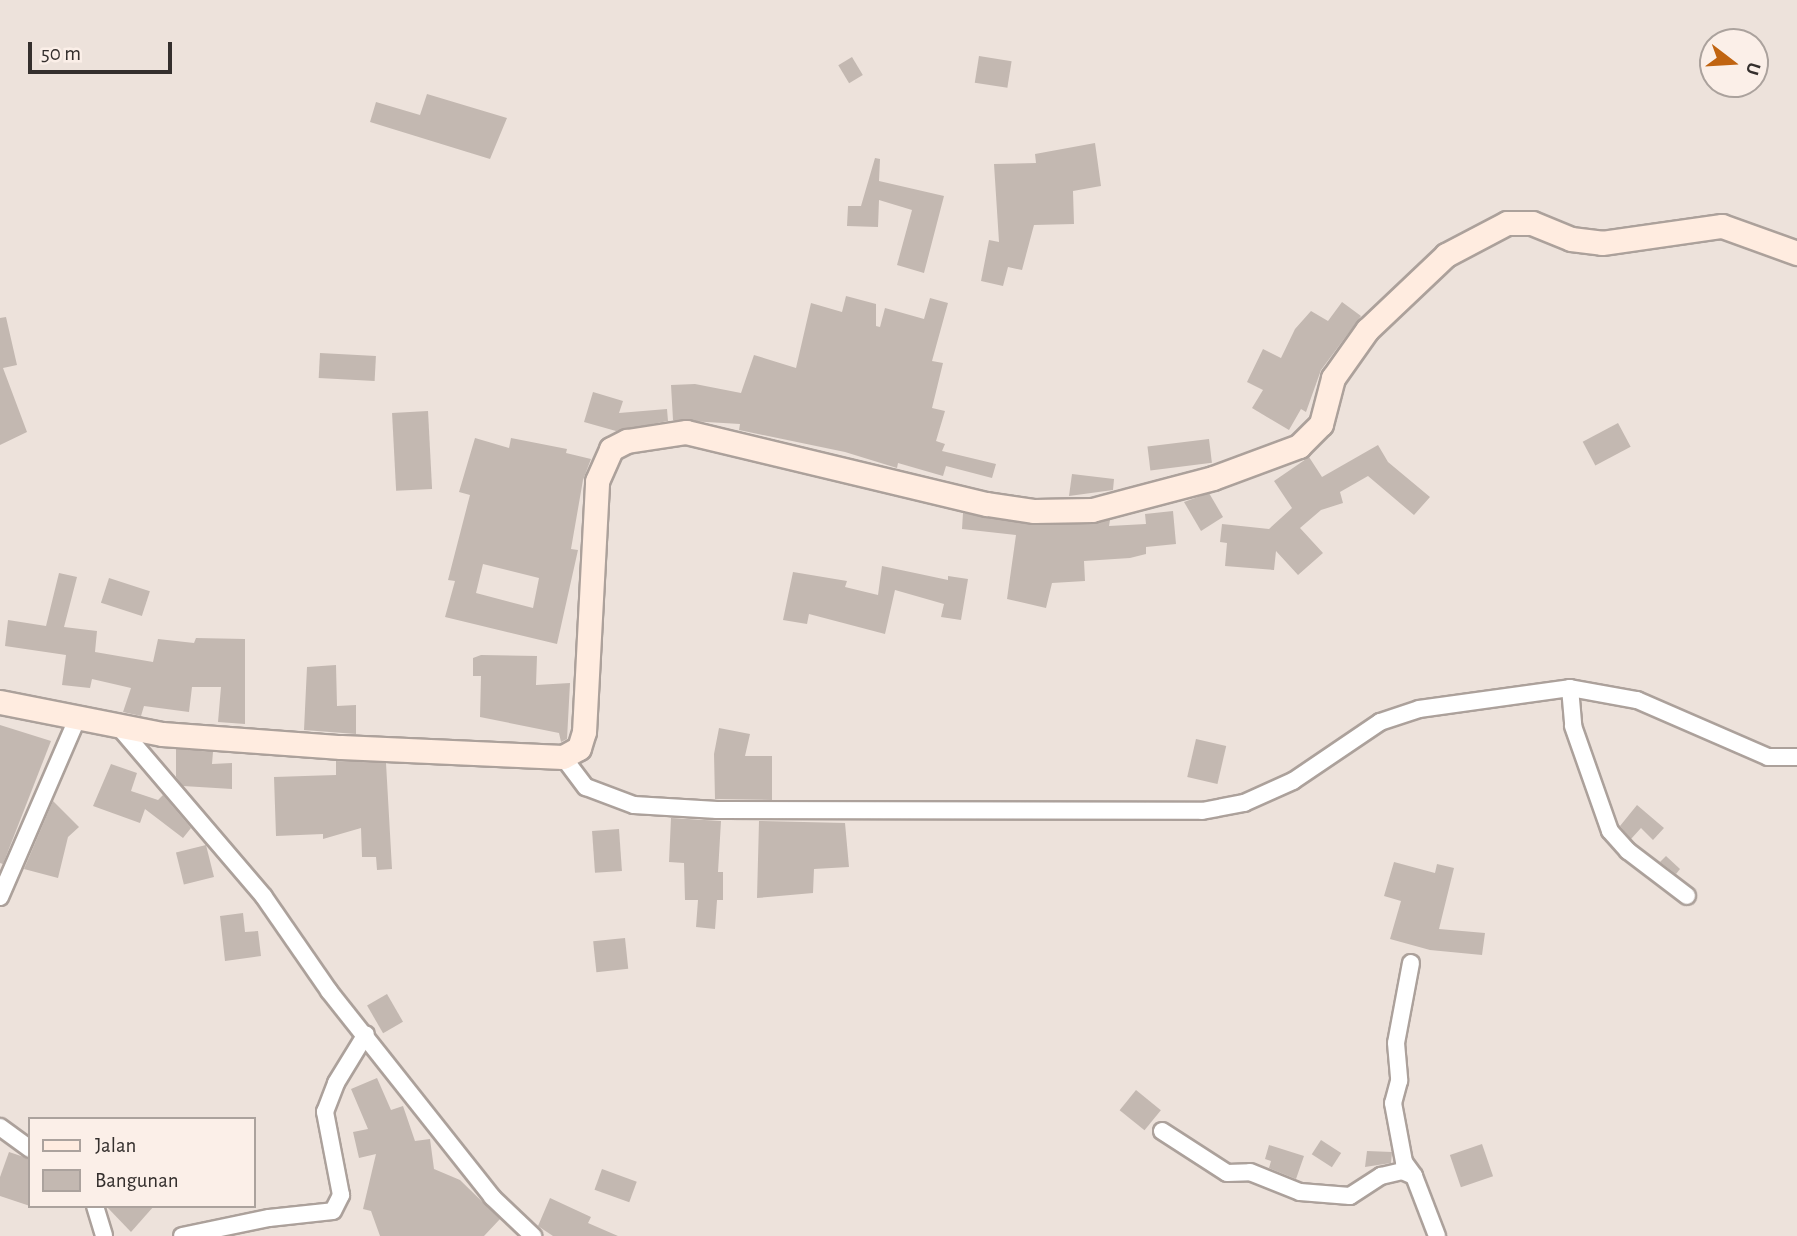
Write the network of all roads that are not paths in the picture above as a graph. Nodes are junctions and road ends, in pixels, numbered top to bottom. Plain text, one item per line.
1 (1797, 253) edge
2 (1570, 688) junction
3 (0, 702) edge
4 (78, 717) junction
5 (119, 727) junction
6 (563, 757) junction
7 (1797, 757) edge
8 (1687, 896) dead end
9 (0, 897) edge
10 (1411, 962) dead end
11 (366, 1034) junction
12 (0, 1127) edge
13 (1162, 1131) dead end
14 (28, 1148) edge
15 (1414, 1176) junction
16 (96, 1208) edge
17 (104, 1236) edge
18 (182, 1236) edge
19 (533, 1236) edge
20 (1437, 1236) edge

1 - 6 street
2 - 6 street
2 - 7 street
2 - 8 street
3 - 4 street
4 - 5 street
4 - 9 street
5 - 6 street
5 - 11 street
10 - 15 street
11 - 18 street
11 - 19 street
12 - 14 street
13 - 15 street
15 - 20 street
16 - 17 street

